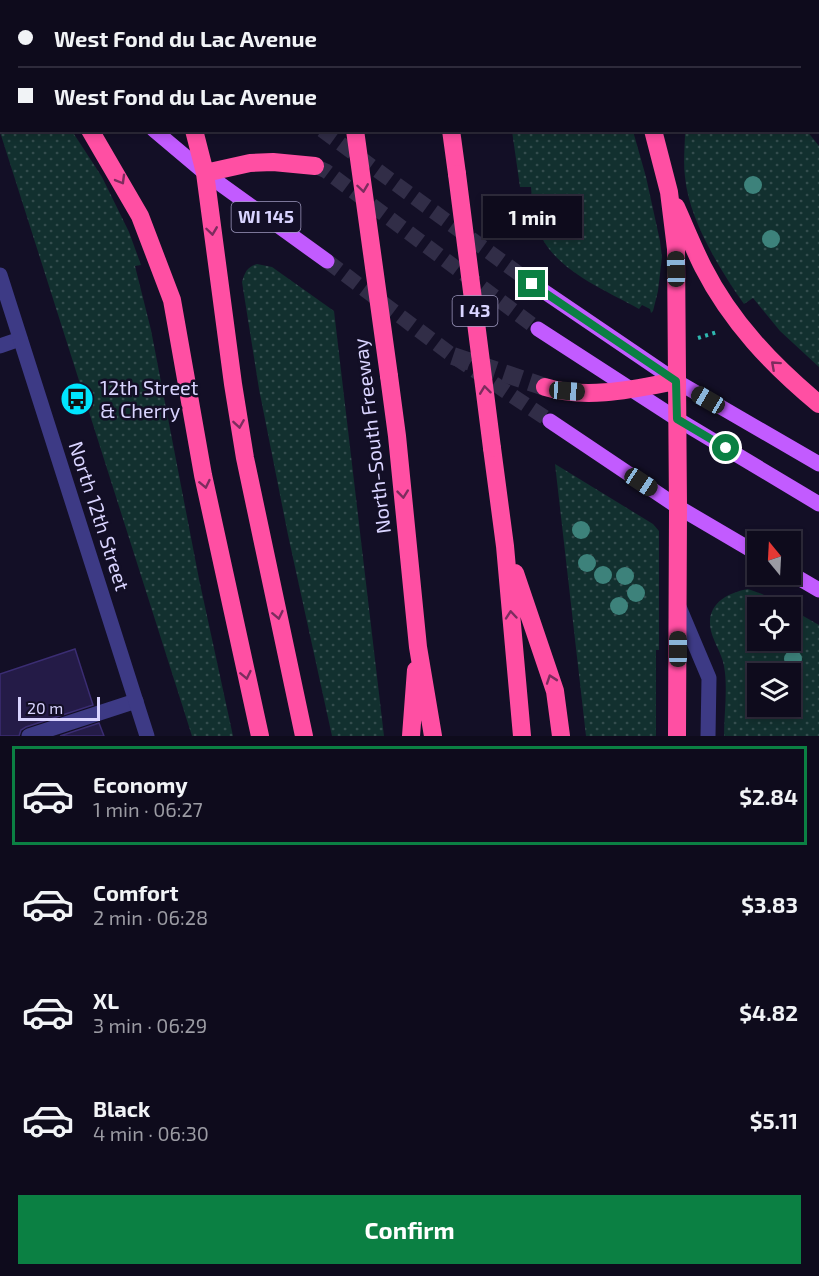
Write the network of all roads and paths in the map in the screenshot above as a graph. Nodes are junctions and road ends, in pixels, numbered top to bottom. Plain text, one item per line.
1 (91, 132) edge
2 (156, 132) edge
3 (195, 132) edge
4 (355, 132) edge
5 (451, 132) edge
6 (654, 132) edge
7 (315, 166) tunnel mouth
8 (205, 173) junction
9 (669, 192) junction
10 (327, 261) tunnel mouth
11 (0, 275) edge
12 (532, 284) tunnel mouth
13 (538, 329) tunnel mouth
14 (723, 329) dead end
15 (20, 339) junction
16 (693, 340) dead end
17 (0, 346) edge
18 (676, 381) junction
19 (545, 387) tunnel mouth
20 (632, 390) junction
21 (819, 404) edge
22 (677, 419) junction
23 (550, 421) tunnel mouth
24 (819, 464) edge
25 (819, 504) edge
26 (678, 507) junction
27 (505, 546) junction
28 (747, 548) edge
29 (801, 579) edge
30 (819, 590) edge
31 (678, 605) junction
32 (418, 647) junction
33 (136, 701) junction
34 (29, 736) edge
35 (147, 736) edge
36 (260, 736) edge
37 (304, 736) edge
38 (411, 736) edge
39 (433, 736) edge
40 (522, 736) edge
41 (561, 736) edge
42 (677, 736) edge
43 (708, 736) edge

1 -> 36 highway
2 - 8 main road, WI 145
3 - 8 highway
4 -> 32 highway, North-South Freeway, bridge
27 -> 5 highway, I 43, bridge
6 - 9 highway
7 - 8 highway
8 - 10 main road, WI 145
8 -> 37 highway
9 - 18 highway
21 -> 9 highway
11 - 15 street, North 12th Street
12 - 18 main road
13 - 20 main road
14 - 16 path
15 - 17 street
15 - 33 street, North 12th Street
18 - 20 highway
18 - 22 highway
18 - 24 main road
19 - 20 highway
20 - 22 main road
22 - 25 main road
22 - 26 highway
23 - 26 main road
26 - 28 main road
26 - 31 highway
40 -> 27 highway, I 43
41 -> 27 highway
29 - 30 main road
31 - 42 highway
31 - 43 street
32 - 38 highway
32 - 39 highway, North-South Freeway
33 - 34 street
33 - 35 street, North 12th Street

